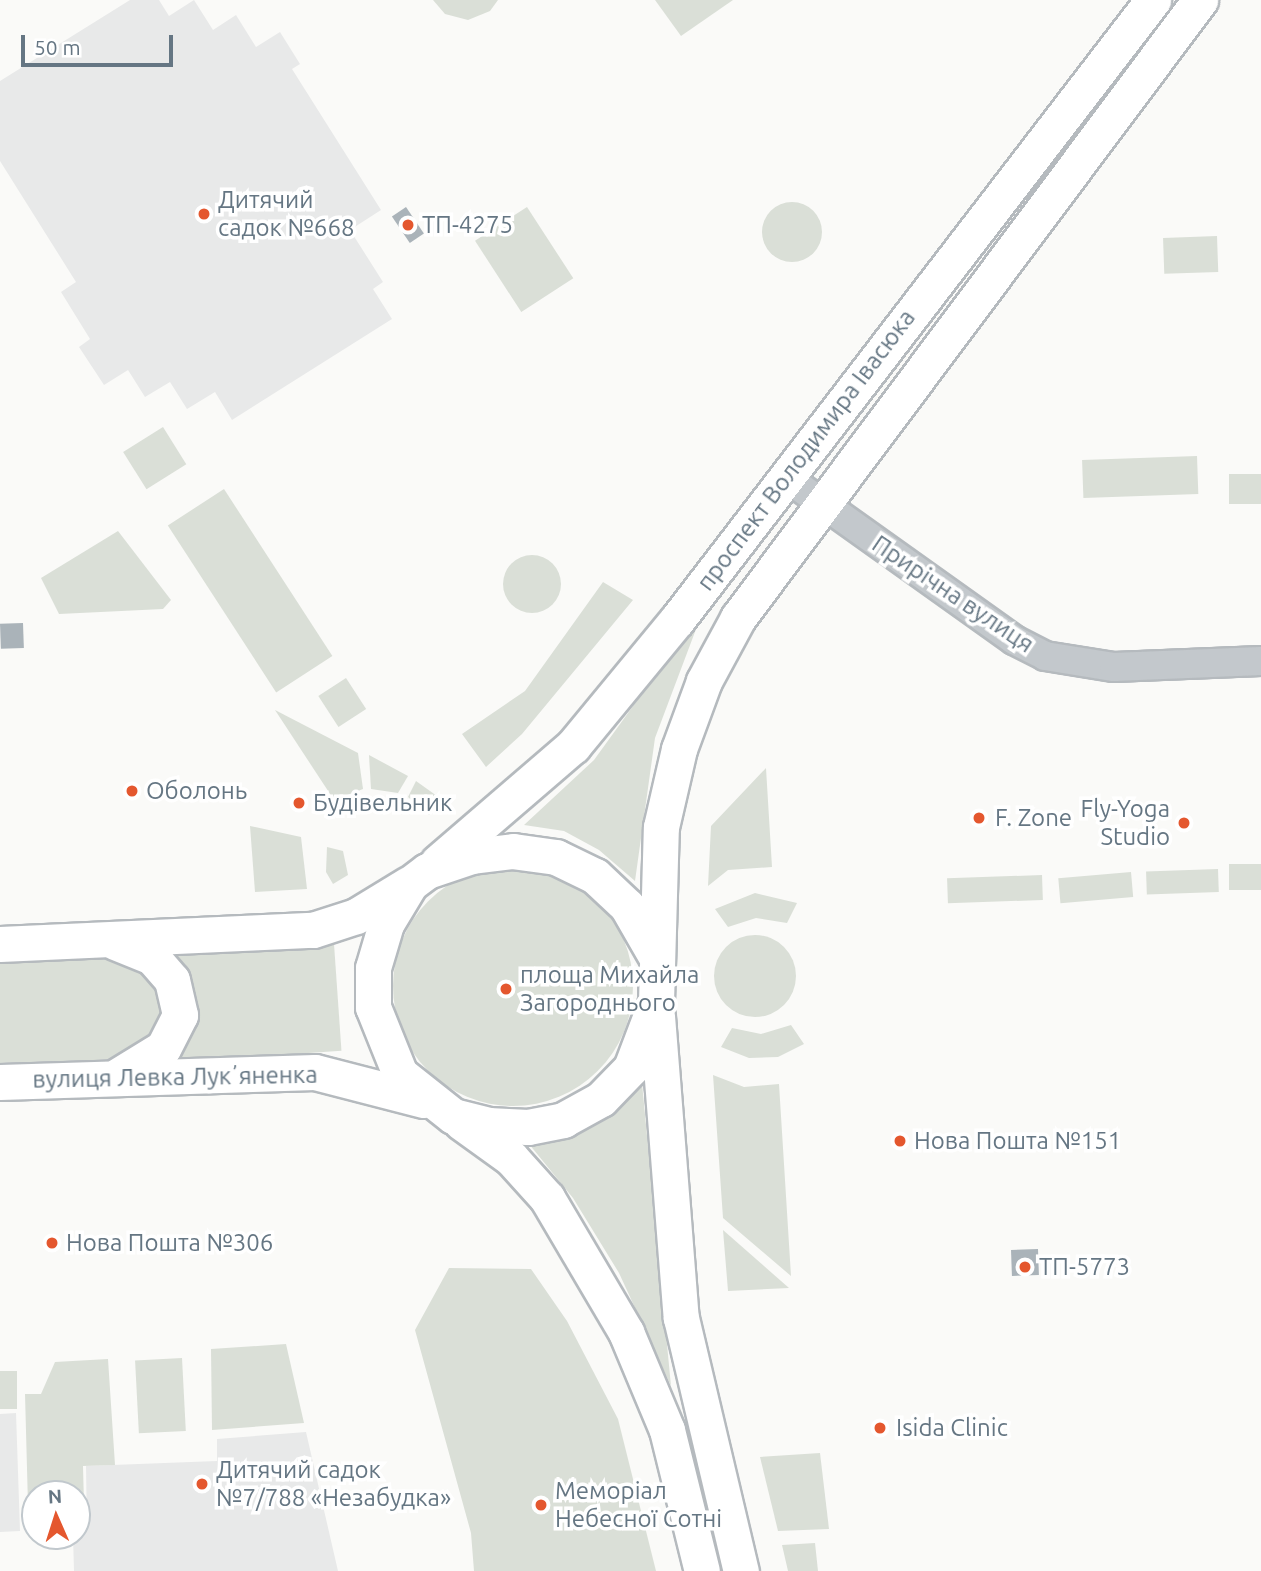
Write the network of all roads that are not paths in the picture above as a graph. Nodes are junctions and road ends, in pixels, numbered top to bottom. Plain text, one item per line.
1 (1153, 0) edge
2 (1200, 0) edge
3 (787, 478) junction
4 (821, 501) junction
5 (1261, 661) edge
6 (419, 877) junction
7 (109, 940) junction
8 (0, 944) edge
9 (654, 953) junction
10 (656, 1002) junction
11 (113, 1078) junction
12 (0, 1082) edge
13 (441, 1109) junction
14 (702, 1571) edge
15 (740, 1571) edge

1 - 3 main road, проспект Володимира Івасюка
2 - 4 main road, проспект Володимира Івасюка
3 - 4 street, Прирічна вулиця
3 - 6 main road, проспект Володимира Івасюка
4 - 5 street, Прирічна вулиця
4 - 9 main road, проспект Володимира Івасюка
6 - 7 main road
6 - 9 main road
6 - 13 main road
7 - 8 main road
7 - 11 main road
9 - 10 main road
10 - 13 main road
10 - 15 main road
11 - 12 main road, вулиця Левка Лукʼяненка
11 - 13 main road, вулиця Левка Лукʼяненка
13 - 14 main road

